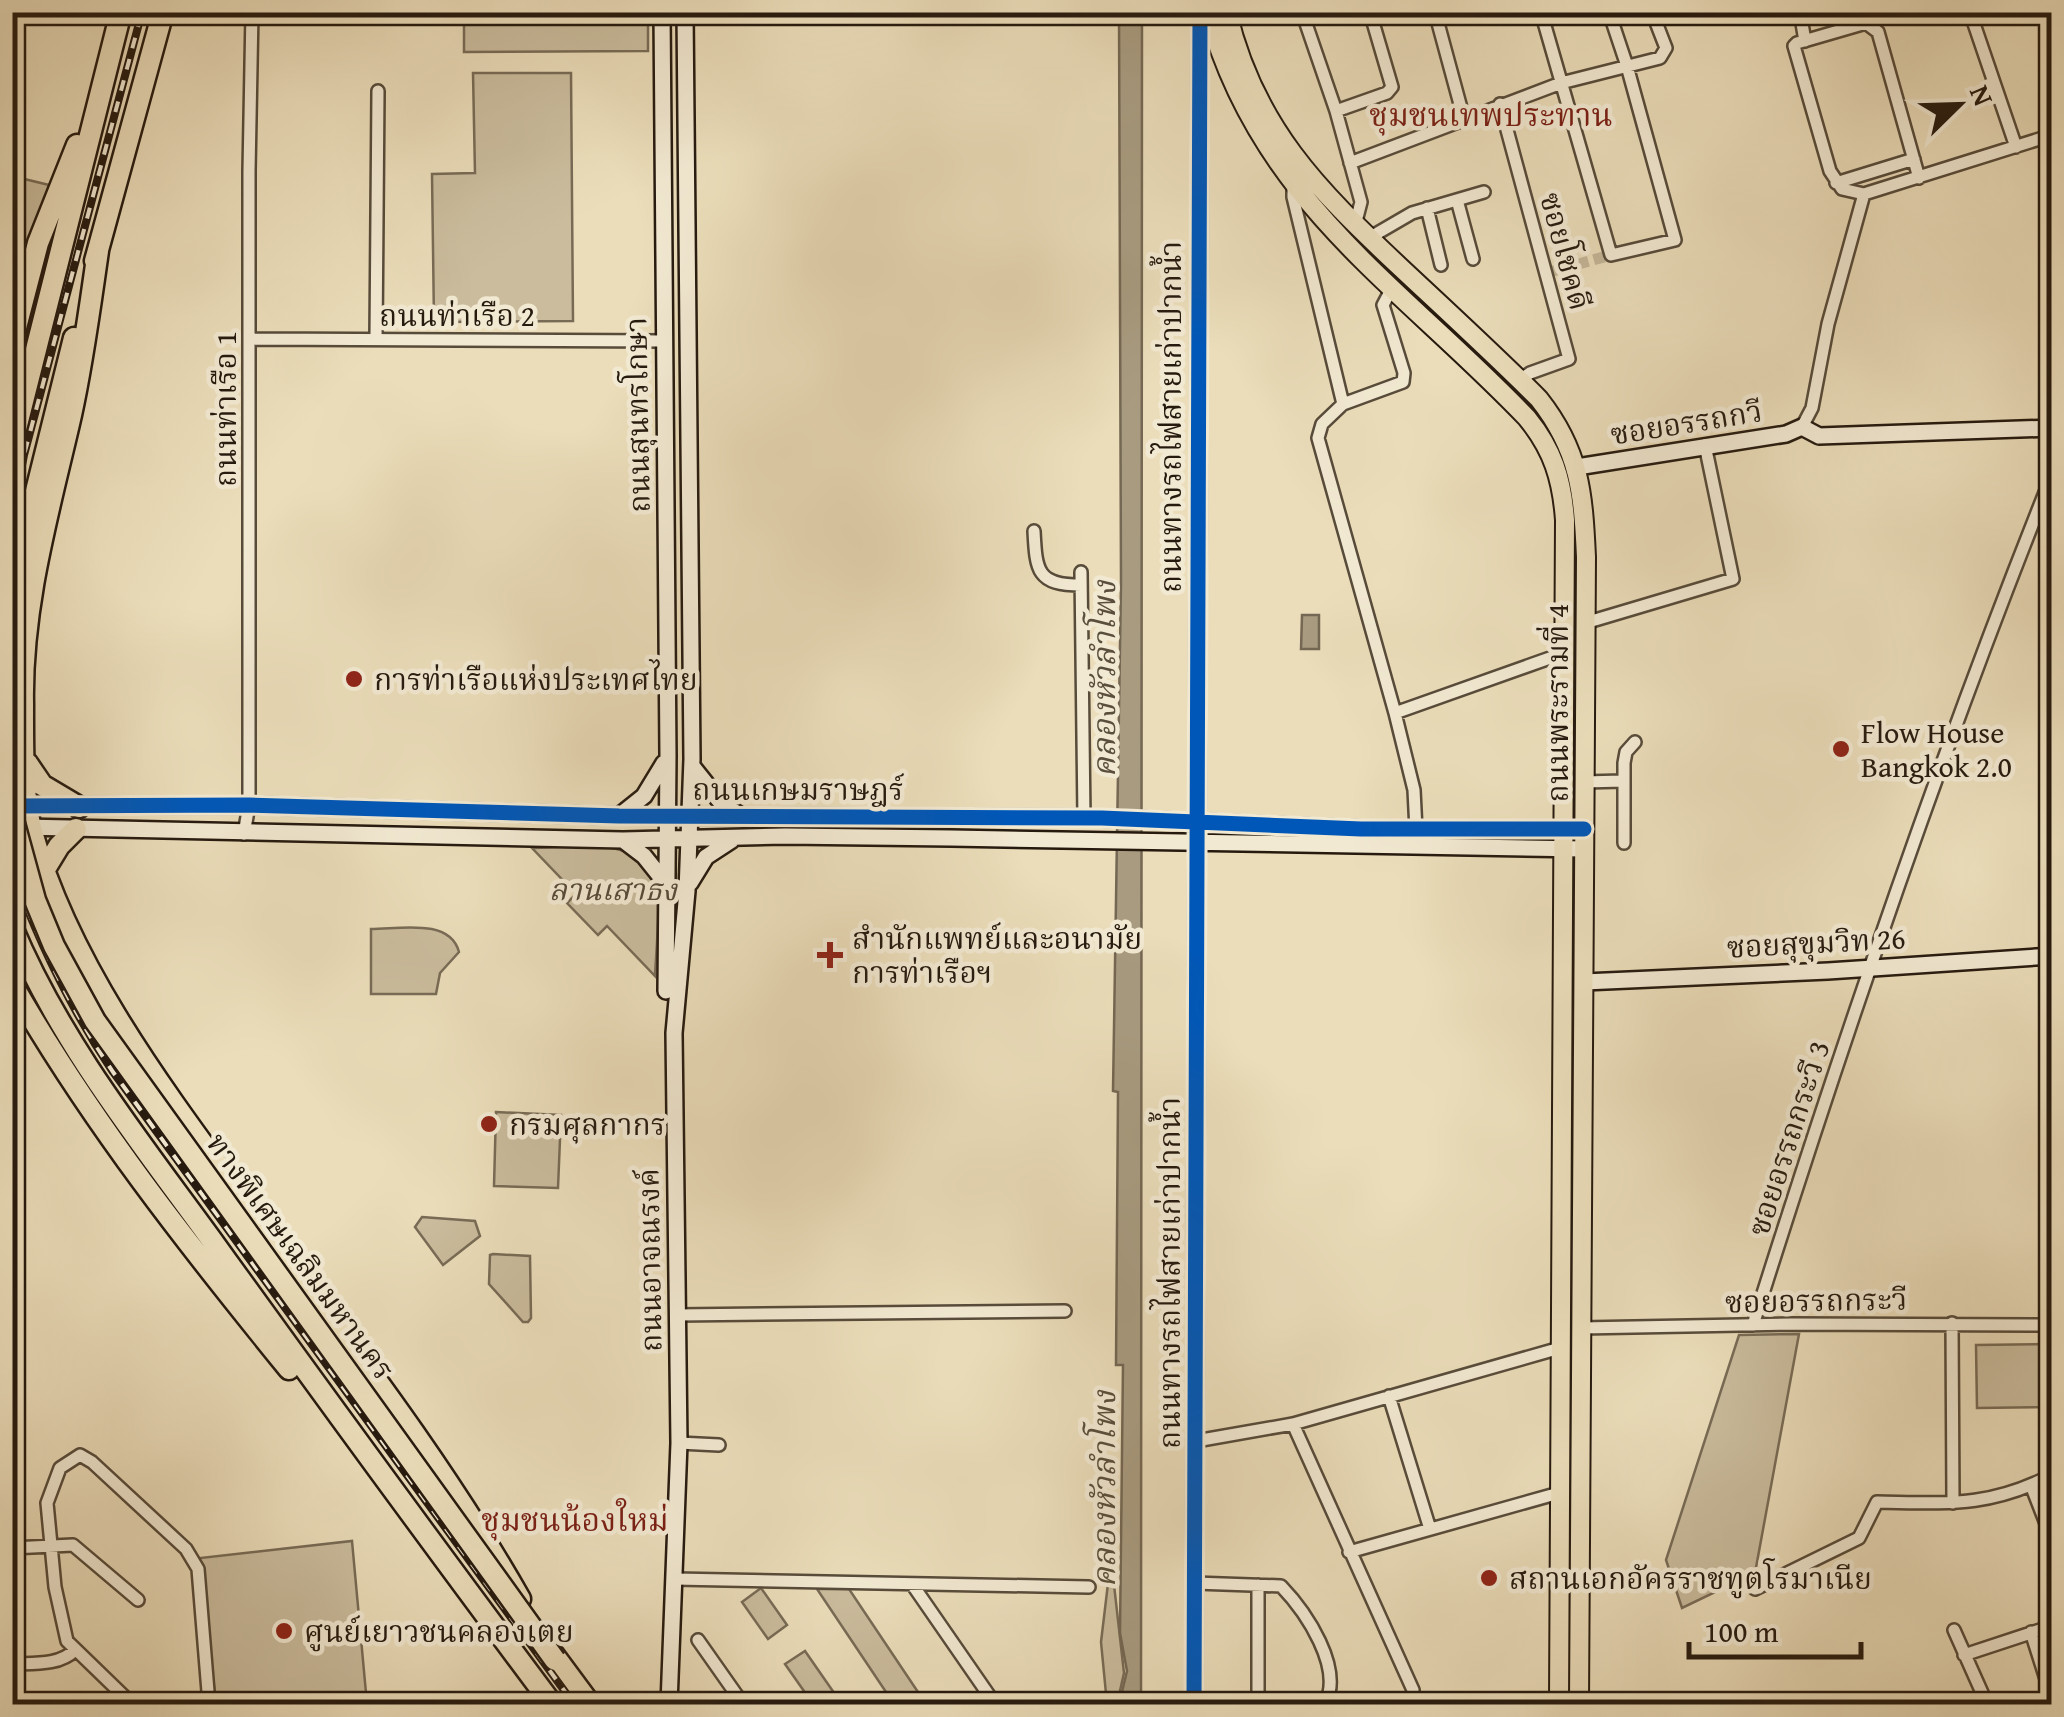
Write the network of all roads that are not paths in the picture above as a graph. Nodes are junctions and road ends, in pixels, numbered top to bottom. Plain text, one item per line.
1 (120, 12) edge
2 (163, 12) edge
3 (252, 12) edge
4 (662, 12) edge
5 (685, 12) edge
6 (1204, 12) edge
7 (1227, 12) edge
8 (1302, 12) edge
9 (1370, 12) edge
10 (1541, 12) edge
11 (1608, 12) edge
12 (1652, 12) edge
13 (1800, 12) edge
14 (1970, 12) edge
15 (1435, 13) edge
16 (1805, 41) junction
17 (1627, 66) junction
18 (106, 72) junction
19 (1561, 83) junction
20 (378, 92) dead end
21 (1500, 104) junction
22 (1336, 111) junction
23 (1464, 119) junction
24 (2052, 135) edge
25 (2016, 146) junction
26 (1914, 158) junction
27 (1350, 163) junction
28 (1919, 178) junction
29 (1836, 183) junction
30 (1294, 186) junction
31 (1484, 192) dead end
32 (1864, 194) junction
33 (1458, 200) junction
34 (1427, 208) junction
35 (1362, 232) junction
36 (98, 252) junction
37 (1474, 258) dead end
38 (1442, 265) dead end
39 (1392, 288) junction
40 (250, 339) junction
41 (376, 339) junction
42 (664, 342) junction
43 (12, 343) edge
44 (1520, 380) junction
45 (1343, 404) junction
46 (1802, 427) junction
47 (2052, 428) edge
48 (12, 445) edge
49 (1705, 445) junction
50 (1578, 467) junction
51 (2052, 475) edge
52 (1034, 531) dead end
53 (12, 588) edge
54 (1584, 624) junction
55 (1564, 652) junction
56 (1395, 714) junction
57 (1635, 742) dead end
58 (668, 756) junction
59 (26, 761) junction
60 (692, 766) junction
61 (1623, 781) junction
62 (1584, 782) junction
63 (249, 805) junction
64 (79, 807) junction
65 (18, 809) edge
66 (620, 816) junction
67 (667, 816) junction
68 (692, 816) junction
69 (741, 816) junction
70 (951, 817) junction
71 (1084, 818) junction
72 (1195, 822) junction
73 (22, 827) edge
74 (1562, 828) junction
75 (76, 829) junction
76 (1361, 829) junction
77 (1584, 829) junction
78 (1416, 830) junction
79 (244, 834) junction
80 (740, 837) junction
81 (690, 838) junction
82 (951, 838) junction
83 (667, 839) junction
84 (624, 840) junction
85 (1195, 842) junction
86 (1624, 843) dead end
87 (1361, 847) junction
88 (1561, 848) junction
89 (1584, 849) junction
90 (44, 869) junction
91 (668, 886) junction
92 (687, 892) junction
93 (12, 927) edge
94 (2052, 956) edge
95 (1873, 966) junction
96 (1584, 982) junction
97 (12, 984) edge
98 (1066, 1311) dead end
99 (677, 1314) junction
100 (1952, 1323) junction
101 (2052, 1324) edge
102 (1753, 1325) junction
103 (1560, 1328) junction
104 (1581, 1328) junction
105 (1560, 1348) junction
106 (1389, 1396) junction
107 (1294, 1424) junction
108 (1196, 1441) junction
109 (679, 1444) junction
110 (719, 1445) dead end
111 (370, 1460) junction
112 (2052, 1475) edge
113 (2032, 1485) junction
114 (1559, 1493) junction
115 (1953, 1504) junction
116 (1430, 1529) junction
117 (2052, 1539) edge
118 (49, 1544) junction
119 (12, 1548) edge
120 (1348, 1552) junction
121 (675, 1579) junction
122 (1195, 1583) junction
123 (912, 1584) junction
124 (1258, 1585) junction
125 (1088, 1586) dead end
126 (1755, 1588) dead end
127 (138, 1600) dead end
128 (2052, 1626) edge
129 (1954, 1630) dead end
130 (2031, 1632) junction
131 (698, 1640) dead end
132 (74, 1650) junction
133 (1964, 1655) junction
134 (555, 1660) junction
135 (12, 1664) edge
136 (1413, 1690) dead end
137 (2052, 1698) edge
138 (991, 1703) edge
139 (1981, 1703) edge
140 (132, 1704) edge
141 (209, 1704) edge
142 (552, 1704) edge
143 (590, 1704) edge
144 (666, 1704) edge
145 (742, 1704) edge
146 (1194, 1704) edge
147 (1258, 1704) edge
148 (1326, 1704) edge
149 (1559, 1704) edge
150 (1579, 1704) edge

1 - 18 highway
2 - 36 highway
3 - 40 street, ถนนท่าเรือ 1
4 - 42 street, ถนนสุนทรโกษา
5 - 60 street, ถนนสุนทรโกษา
6 - 30 main road, ถนนพระรามที่ 4
6 - 72 street, ถนนทางรถไฟสายเก่าปากน้ำ
7 - 35 main road, ถนนพระรามที่ 4
8 - 22 street
9 - 22 street
10 - 19 street
11 - 17 street
12 - 17 street
13 - 16 street
14 - 25 street
15 - 23 street
16 - 26 street
16 - 29 street
17 - 19 street
17 - 19 street
18 - 43 highway
18 - 48 highway
19 - 21 street
20 - 41 street
21 - 23 street
21 - 44 street, ซอยโชคดี
22 - 27 street
23 - 27 street
24 - 25 street
25 - 28 street
26 - 28 street
26 - 29 street
27 - 35 street
28 - 32 street
29 - 32 street
30 - 39 main road, ถนนพระรามที่ 4
30 - 45 street
31 - 33 street
32 - 46 street
33 - 34 street
33 - 37 street
34 - 35 street
34 - 38 street
35 - 44 main road, ถนนพระรามที่ 4
36 - 53 highway
36 - 59 highway
39 - 45 street
39 - 55 main road, ถนนพระรามที่ 4
40 - 41 street, ถนนท่าเรือ 2
40 - 63 street, ถนนท่าเรือ 1
41 - 42 street, ถนนท่าเรือ 2
42 - 58 street, ถนนสุนทรโกษา
44 - 50 main road, ถนนพระรามที่ 4
45 - 56 street
46 - 47 street
46 - 49 street, ซอยอรรถกวี
49 - 50 street, ซอยอรรถกวี
49 - 54 street
50 - 54 main road, ถนนพระรามที่ 4
51 - 95 street, ซอยอรรถกระวี 3
52 - 71 street
54 - 62 main road, ถนนพระรามที่ 4
55 - 56 street
55 - 74 main road, ถนนพระรามที่ 4
56 - 78 street
57 - 61 street
58 - 66 street
58 - 67 street, ถนนสุนทรโกษา
59 - 64 highway
59 - 65 highway
60 - 68 street, ถนนสุนทรโกษา
60 - 69 street
61 - 62 street
61 - 86 street
62 - 77 main road, ถนนพระรามที่ 4
63 - 64 street, ถนนเกษมราษฎร์
63 - 66 street, ถนนเกษมราษฎร์
63 - 79 street, ถนนท่าเรือ 1
64 - 65 street, ถนนเกษมราษฎร์
65 - 73 highway
65 - 134 highway, ทางพิเศษเฉลิมมหานคร, bridge
66 - 67 street, ถนนเกษมราษฎร์
67 - 68 street, ถนนเกษมราษฎร์
67 - 83 street, ถนนอาจณรงค์
68 - 69 street, ถนนเกษมราษฎร์
68 - 81 street, ถนนอาจณรงค์
69 - 70 street, ถนนเกษมราษฎร์
70 - 71 street, ถนนเกษมราษฎร์
70 - 82 street
71 - 72 street, ถนนเกษมราษฎร์
72 - 76 street, ถนนเกษมราษฎร์
72 - 85 street, ถนนทางรถไฟสายเก่าปากน้ำ
73 - 75 street, ถนนเกษมราษฎร์
73 - 90 highway
74 - 77 street, ถนนเกษมราษฎร์
74 - 78 street, ถนนเกษมราษฎร์
74 - 88 main road, ถนนพระรามที่ 4
75 - 79 street, ถนนเกษมราษฎร์
75 - 90 highway
76 - 78 street, ถนนเกษมราษฎร์
76 - 87 street
77 - 89 main road, ถนนพระรามที่ 4
79 - 84 street, ถนนเกษมราษฎร์
80 - 81 street, ถนนเกษมราษฎร์
80 - 82 street, ถนนเกษมราษฎร์
80 - 92 street
81 - 83 street, ถนนเกษมราษฎร์
81 - 92 street, ถนนอาจณรงค์
82 - 85 street, ถนนเกษมราษฎร์
83 - 84 street, ถนนเกษมราษฎร์
83 - 91 street, ถนนอาจณรงค์
84 - 91 street
85 - 87 street, ถนนเกษมราษฎร์
85 - 108 street, ถนนทางรถไฟสายเก่าปากน้ำ
87 - 88 street, ถนนเกษมราษฎร์
88 - 89 street, ถนนเกษมราษฎร์
88 - 103 main road, ถนนพระรามที่ 4
89 - 96 main road, ถนนพระรามที่ 4
90 - 134 highway, bridge
91 - 144 street, ถนนอาจณรงค์
92 - 99 street, ถนนอาจณรงค์
93 - 111 highway, ทางพิเศษเฉลิมมหานคร
94 - 95 street, ซอยสุขุมวิท 26
95 - 96 street, ซอยสุขุมวิท 26
95 - 102 street, ซอยอรรถกระวี 3
96 - 104 main road, ถนนพระรามที่ 4
97 - 111 highway
98 - 99 street
99 - 109 street, ถนนอาจณรงค์
100 - 101 street, ซอยอรรถกระวี
100 - 102 street, ซอยอรรถกระวี
100 - 115 street
102 - 104 street, ซอยอรรถกระวี
103 - 104 main road
103 - 105 main road, ถนนพระรามที่ 4
104 - 150 main road, ถนนพระรามที่ 4
105 - 106 street
105 - 114 main road, ถนนพระรามที่ 4
106 - 107 street
106 - 116 street
107 - 108 street
107 - 120 street
108 - 122 street, ถนนทางรถไฟสายเก่าปากน้ำ
109 - 110 street
109 - 121 street, ถนนอาจณรงค์
111 - 142 highway, ทางพิเศษเฉลิมมหานคร
112 - 113 street
113 - 115 street
113 - 117 street
114 - 116 street
114 - 149 main road, ถนนพระรามที่ 4
115 - 126 street
116 - 120 street
118 - 119 street
118 - 127 street
118 - 132 street
118 - 141 street
120 - 136 street
121 - 123 street
121 - 144 street, ถนนอาจณรงค์
122 - 124 street
122 - 146 street, ถนนทางรถไฟสายเก่าปากน้ำ
123 - 125 street
123 - 138 street
124 - 147 street
124 - 148 street
128 - 130 street
129 - 133 street
130 - 133 street
130 - 137 street
131 - 145 street
132 - 135 street
132 - 140 street
133 - 139 street
134 - 143 highway, ทางพิเศษเฉลิมมหานคร

